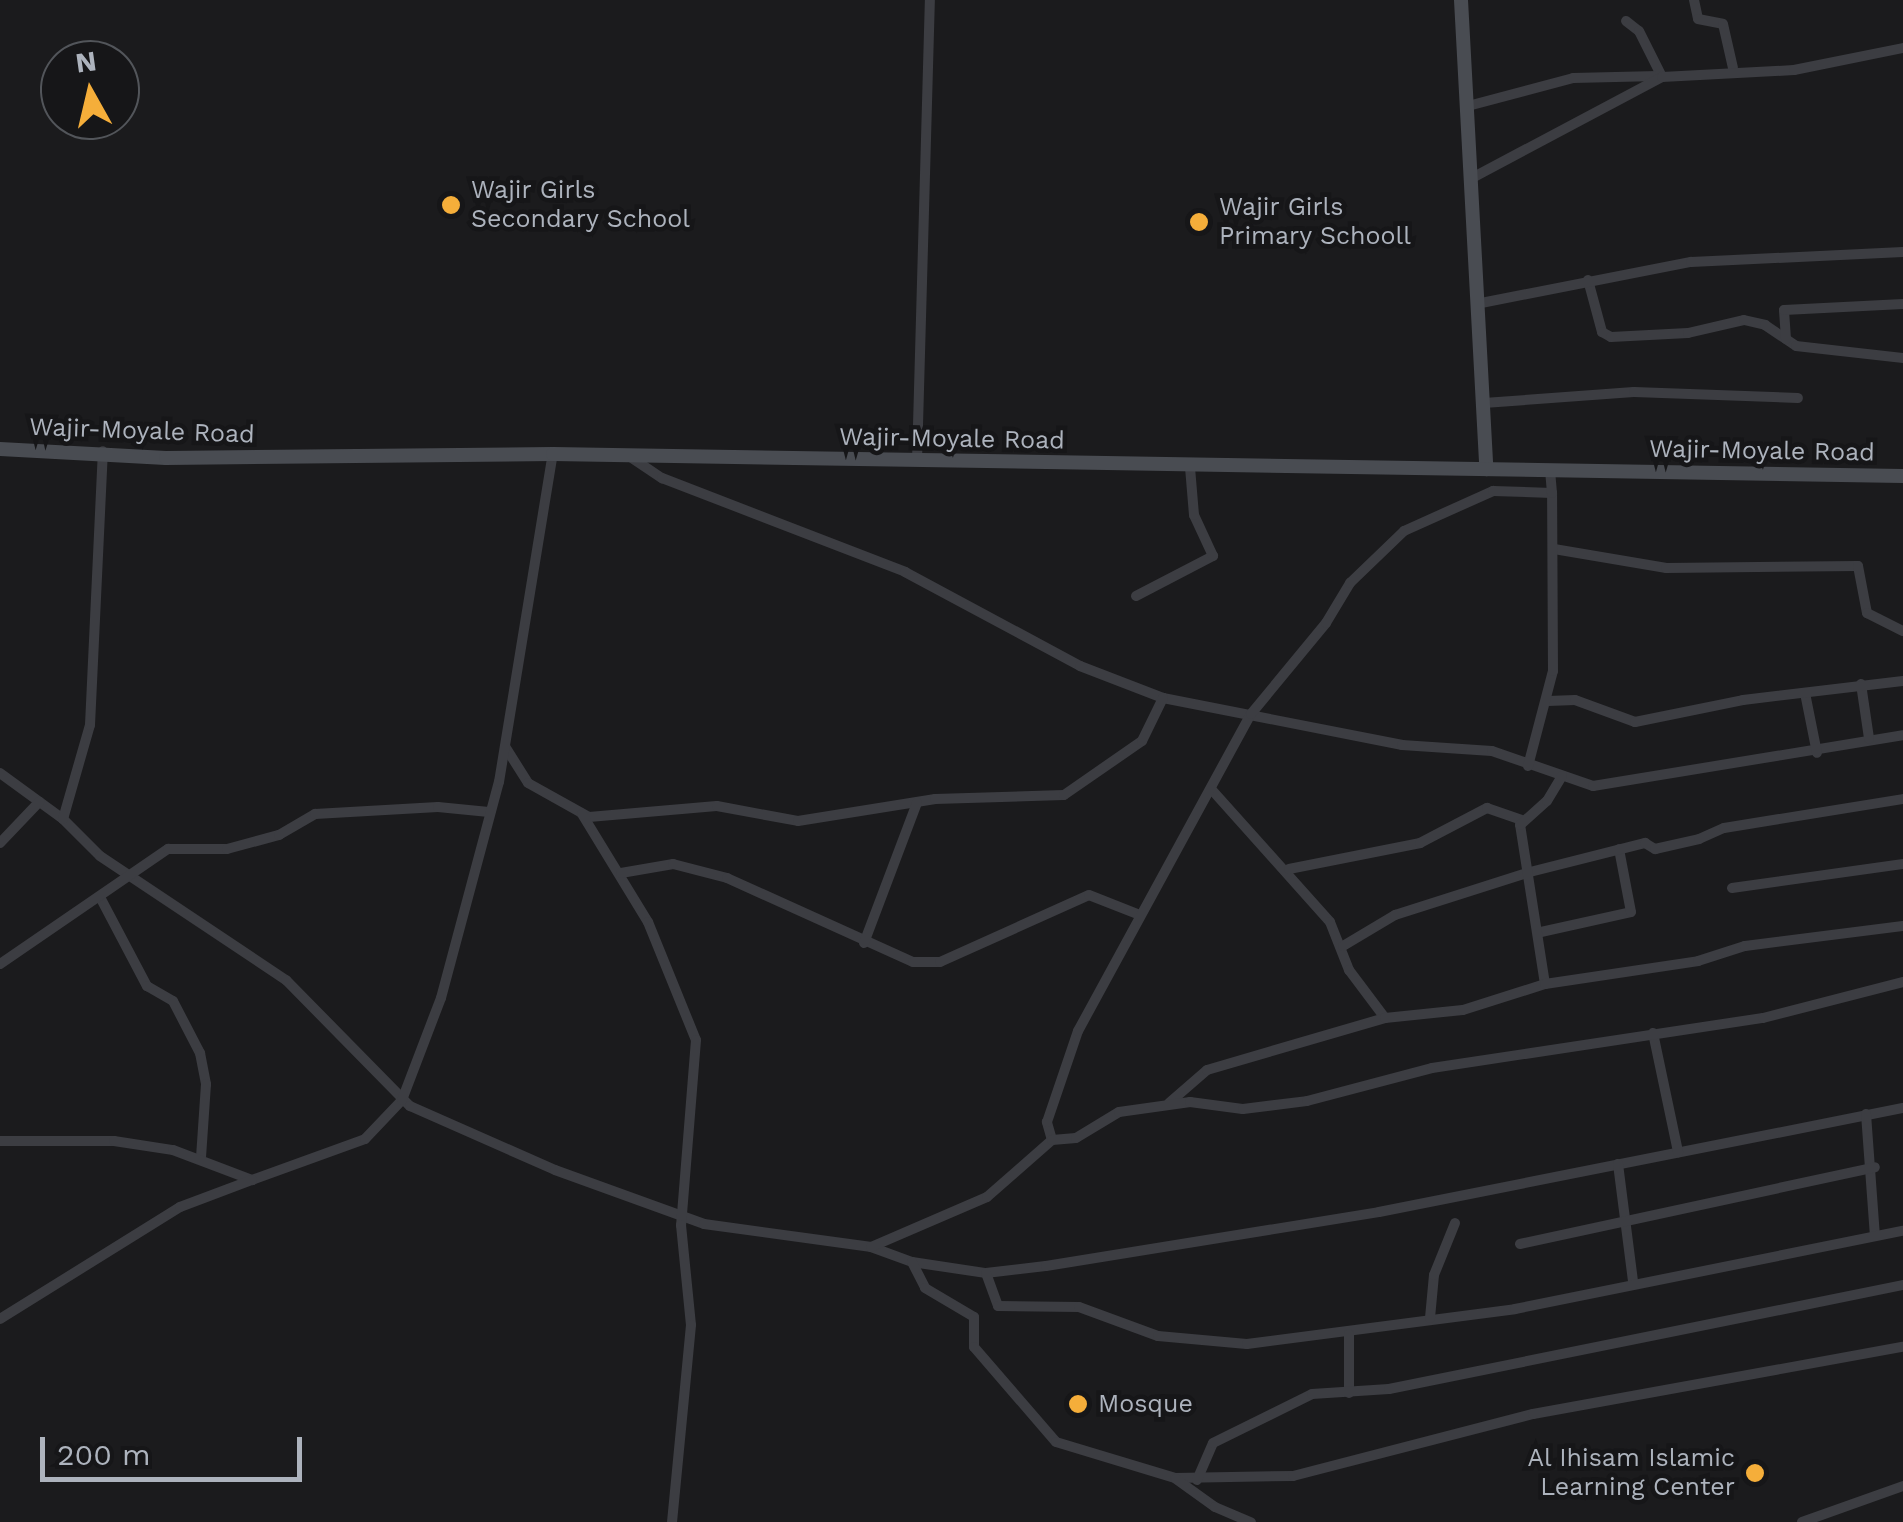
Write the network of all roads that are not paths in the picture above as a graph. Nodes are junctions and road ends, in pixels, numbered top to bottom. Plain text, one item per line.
1 (930, 0) edge
2 (1461, 0) edge
3 (1694, 0) edge
4 (1626, 20) dead end
5 (1903, 48) edge
6 (1734, 68) junction
7 (1662, 76) junction
8 (1468, 106) junction
9 (1472, 178) junction
10 (1903, 252) edge
11 (1588, 280) junction
12 (1476, 304) junction
13 (1903, 304) edge
14 (1786, 339) junction
15 (1903, 358) edge
16 (1798, 398) dead end
17 (1484, 403) junction
18 (0, 450) edge
19 (102, 451) junction
20 (553, 454) junction
21 (629, 456) junction
22 (916, 461) junction
23 (1190, 467) junction
24 (1486, 469) junction
25 (1550, 470) junction
26 (1903, 476) edge
27 (1552, 493) junction
28 (1554, 549) junction
29 (1136, 596) dead end
30 (1903, 631) edge
31 (1903, 681) edge
32 (1861, 684) junction
33 (1805, 693) junction
34 (1163, 698) junction
35 (1548, 701) junction
36 (1250, 714) junction
37 (1903, 735) edge
38 (1868, 738) junction
39 (506, 748) junction
40 (1817, 754) junction
41 (1528, 766) junction
42 (0, 773) edge
43 (1562, 776) junction
44 (1212, 790) junction
45 (1903, 800) edge
46 (39, 802) junction
47 (917, 803) junction
48 (490, 812) junction
49 (582, 814) junction
50 (63, 819) junction
51 (1521, 820) junction
52 (0, 843) edge
53 (1619, 849) junction
54 (1903, 864) edge
55 (1289, 869) junction
56 (1530, 872) junction
57 (621, 873) junction
58 (127, 875) junction
59 (1732, 888) dead end
60 (100, 897) junction
61 (1140, 915) junction
62 (1903, 926) edge
63 (1541, 932) junction
64 (864, 943) junction
65 (1343, 946) junction
66 (0, 964) edge
67 (1903, 982) edge
68 (1545, 984) junction
69 (1384, 1018) junction
70 (1653, 1033) junction
71 (402, 1100) junction
72 (1170, 1103) junction
73 (1903, 1108) edge
74 (1866, 1114) junction
75 (1052, 1140) junction
76 (0, 1141) edge
77 (1678, 1152) junction
78 (201, 1158) junction
79 (1618, 1164) junction
80 (1874, 1167) junction
81 (252, 1180) junction
82 (685, 1216) junction
83 (1455, 1223) dead end
84 (1626, 1226) junction
85 (1903, 1232) edge
86 (1875, 1236) junction
87 (1520, 1244) dead end
88 (871, 1247) junction
89 (912, 1262) junction
90 (986, 1273) junction
91 (1633, 1282) junction
92 (1903, 1284) edge
93 (998, 1306) junction
94 (974, 1316) junction
95 (0, 1318) edge
96 (1430, 1318) junction
97 (1348, 1334) junction
98 (1903, 1347) edge
99 (1349, 1393) junction
100 (1175, 1478) junction
101 (1197, 1480) junction
102 (1903, 1486) edge
103 (672, 1522) edge
104 (1251, 1522) edge
105 (1802, 1522) edge

1 - 22 street
2 - 8 main road
3 - 6 street
4 - 7 street
5 - 6 street
6 - 7 street
7 - 8 street
7 - 9 street
8 - 9 main road
9 - 12 main road
10 - 11 street
11 - 12 street
11 - 14 street
12 - 17 main road
13 - 14 street
14 - 15 street
16 - 17 street
17 - 24 main road
18 - 19 main road, Wajir-Moyale Road
19 - 20 main road, Wajir-Moyale Road
19 - 50 street
20 - 21 main road, Wajir-Moyale Road
20 - 39 street
21 - 22 main road, Wajir-Moyale Road
21 - 34 street
22 - 23 main road, Wajir-Moyale Road
23 - 24 main road, Wajir-Moyale Road
23 - 29 street
24 - 25 main road, Wajir-Moyale Road
25 - 26 main road, Wajir-Moyale Road
25 - 27 street
27 - 28 street
27 - 36 street
28 - 30 street
28 - 35 street
31 - 32 street
32 - 33 street
32 - 38 street
33 - 35 street
33 - 40 street
34 - 36 street
34 - 47 street
35 - 41 street
36 - 41 street
36 - 44 street
37 - 38 street
38 - 40 street
39 - 48 street
39 - 49 street
40 - 43 street
41 - 43 street
42 - 46 street
43 - 51 street
44 - 55 street
44 - 61 street
45 - 53 street
46 - 50 street
46 - 52 street
47 - 49 street
47 - 64 street
48 - 58 street
48 - 71 street
49 - 57 street
50 - 58 street
51 - 55 street
51 - 56 street
53 - 56 street
53 - 63 street
54 - 59 street
55 - 65 street
56 - 63 street
56 - 65 street
57 - 64 street
57 - 82 street
58 - 60 street
58 - 71 street
60 - 66 street
60 - 78 street
61 - 64 street
61 - 75 street
62 - 68 street
63 - 68 street
65 - 69 street
67 - 70 street
68 - 69 street
69 - 72 street
70 - 72 street
70 - 77 street
71 - 81 street
71 - 82 street
72 - 75 street
73 - 74 street
74 - 77 street
74 - 80 street
75 - 88 street
76 - 78 street
77 - 79 street
78 - 81 street
79 - 84 street
79 - 90 street
80 - 84 street
80 - 86 street
81 - 95 street
82 - 88 street
82 - 103 street
83 - 96 street
84 - 87 street
84 - 91 street
85 - 86 street
86 - 91 street
88 - 89 street
89 - 90 street
89 - 94 street
90 - 93 street
91 - 96 street
92 - 99 street
93 - 94 street
93 - 97 street
94 - 100 street
96 - 97 street
97 - 99 street
98 - 101 street
99 - 101 street
100 - 101 street
100 - 104 street
102 - 105 street

